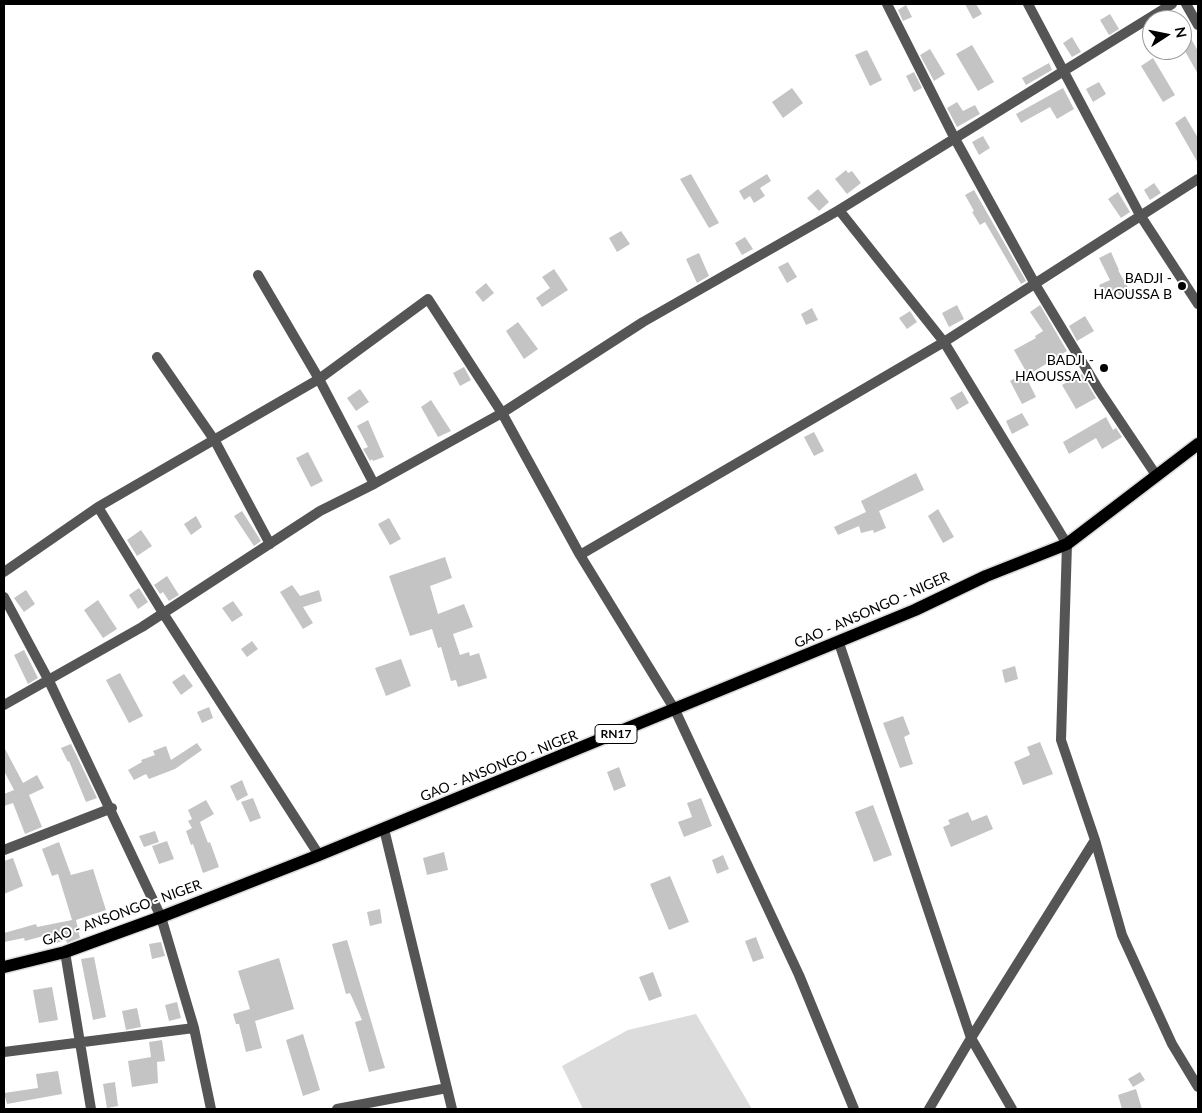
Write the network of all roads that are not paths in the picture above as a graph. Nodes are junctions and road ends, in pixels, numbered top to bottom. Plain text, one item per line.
1 (887, 4) edge
2 (1028, 4) edge
3 (1172, 4) edge
4 (1186, 4) edge
5 (1198, 25) edge
6 (1063, 73) junction
7 (954, 137) junction
8 (1198, 179) edge
9 (839, 210) junction
10 (1140, 215) junction
11 (258, 275) dead end
12 (1035, 284) junction
13 (1198, 304) edge
14 (944, 342) junction
15 (157, 357) dead end
16 (319, 379) junction
17 (502, 414) junction
18 (214, 441) junction
19 (1198, 444) edge
20 (1156, 475) junction
21 (374, 484) junction
22 (98, 507) junction
23 (270, 544) junction
24 (1066, 544) junction
25 (580, 555) junction
26 (4, 572) edge
27 (4, 597) edge
28 (163, 613) junction
29 (839, 643) junction
30 (49, 681) junction
31 (4, 705) edge
32 (675, 710) junction
33 (112, 808) junction
34 (384, 829) junction
35 (1095, 840) junction
36 (4, 850) edge
37 (319, 855) junction
38 (161, 917) junction
39 (65, 952) junction
40 (4, 967) edge
41 (194, 1028) junction
42 (971, 1038) junction
43 (80, 1043) junction
44 (4, 1052) edge
45 (1198, 1087) edge
46 (446, 1088) junction
47 (91, 1109) edge
48 (211, 1109) edge
49 (337, 1109) edge
50 (452, 1109) edge
51 (854, 1109) edge
52 (929, 1109) edge
53 (1012, 1109) edge

1 - 7 street
2 - 6 street
3 - 6 street
4 - 5 street
6 - 7 street
6 - 10 street
7 - 9 street
7 - 12 street
8 - 10 street
9 - 14 street
9 - 17 street
10 - 12 street
10 - 13 street
11 - 16 street
12 - 14 street
12 - 20 street
14 - 24 street
14 - 25 street
15 - 18 street
16 - 17 street
16 - 18 street
16 - 21 street
17 - 21 street
17 - 25 street
18 - 22 street
18 - 23 street
19 - 20 main road, GAO - ANSONGO - NIGER / RN17
20 - 24 main road, GAO - ANSONGO - NIGER / RN17
21 - 23 street
22 - 26 street
22 - 28 street
23 - 28 street
24 - 29 main road, GAO - ANSONGO - NIGER / RN17
24 - 35 street
25 - 32 street
27 - 30 street
28 - 30 street
28 - 37 street
29 - 32 main road, GAO - ANSONGO - NIGER / RN17
29 - 42 street
30 - 31 street
30 - 33 street
32 - 34 main road, GAO - ANSONGO - NIGER / RN17
32 - 51 street
33 - 36 street
33 - 38 street
34 - 37 main road, GAO - ANSONGO - NIGER / RN17
34 - 46 street
35 - 42 street
35 - 45 street
37 - 38 main road, GAO - ANSONGO - NIGER / RN17
38 - 39 main road, GAO - ANSONGO - NIGER / RN17
38 - 41 street
39 - 40 main road, GAO - ANSONGO - NIGER / RN17
39 - 43 street
41 - 43 street
41 - 48 street
42 - 52 street
42 - 53 street
43 - 44 street
43 - 47 street
46 - 49 street
46 - 50 street

